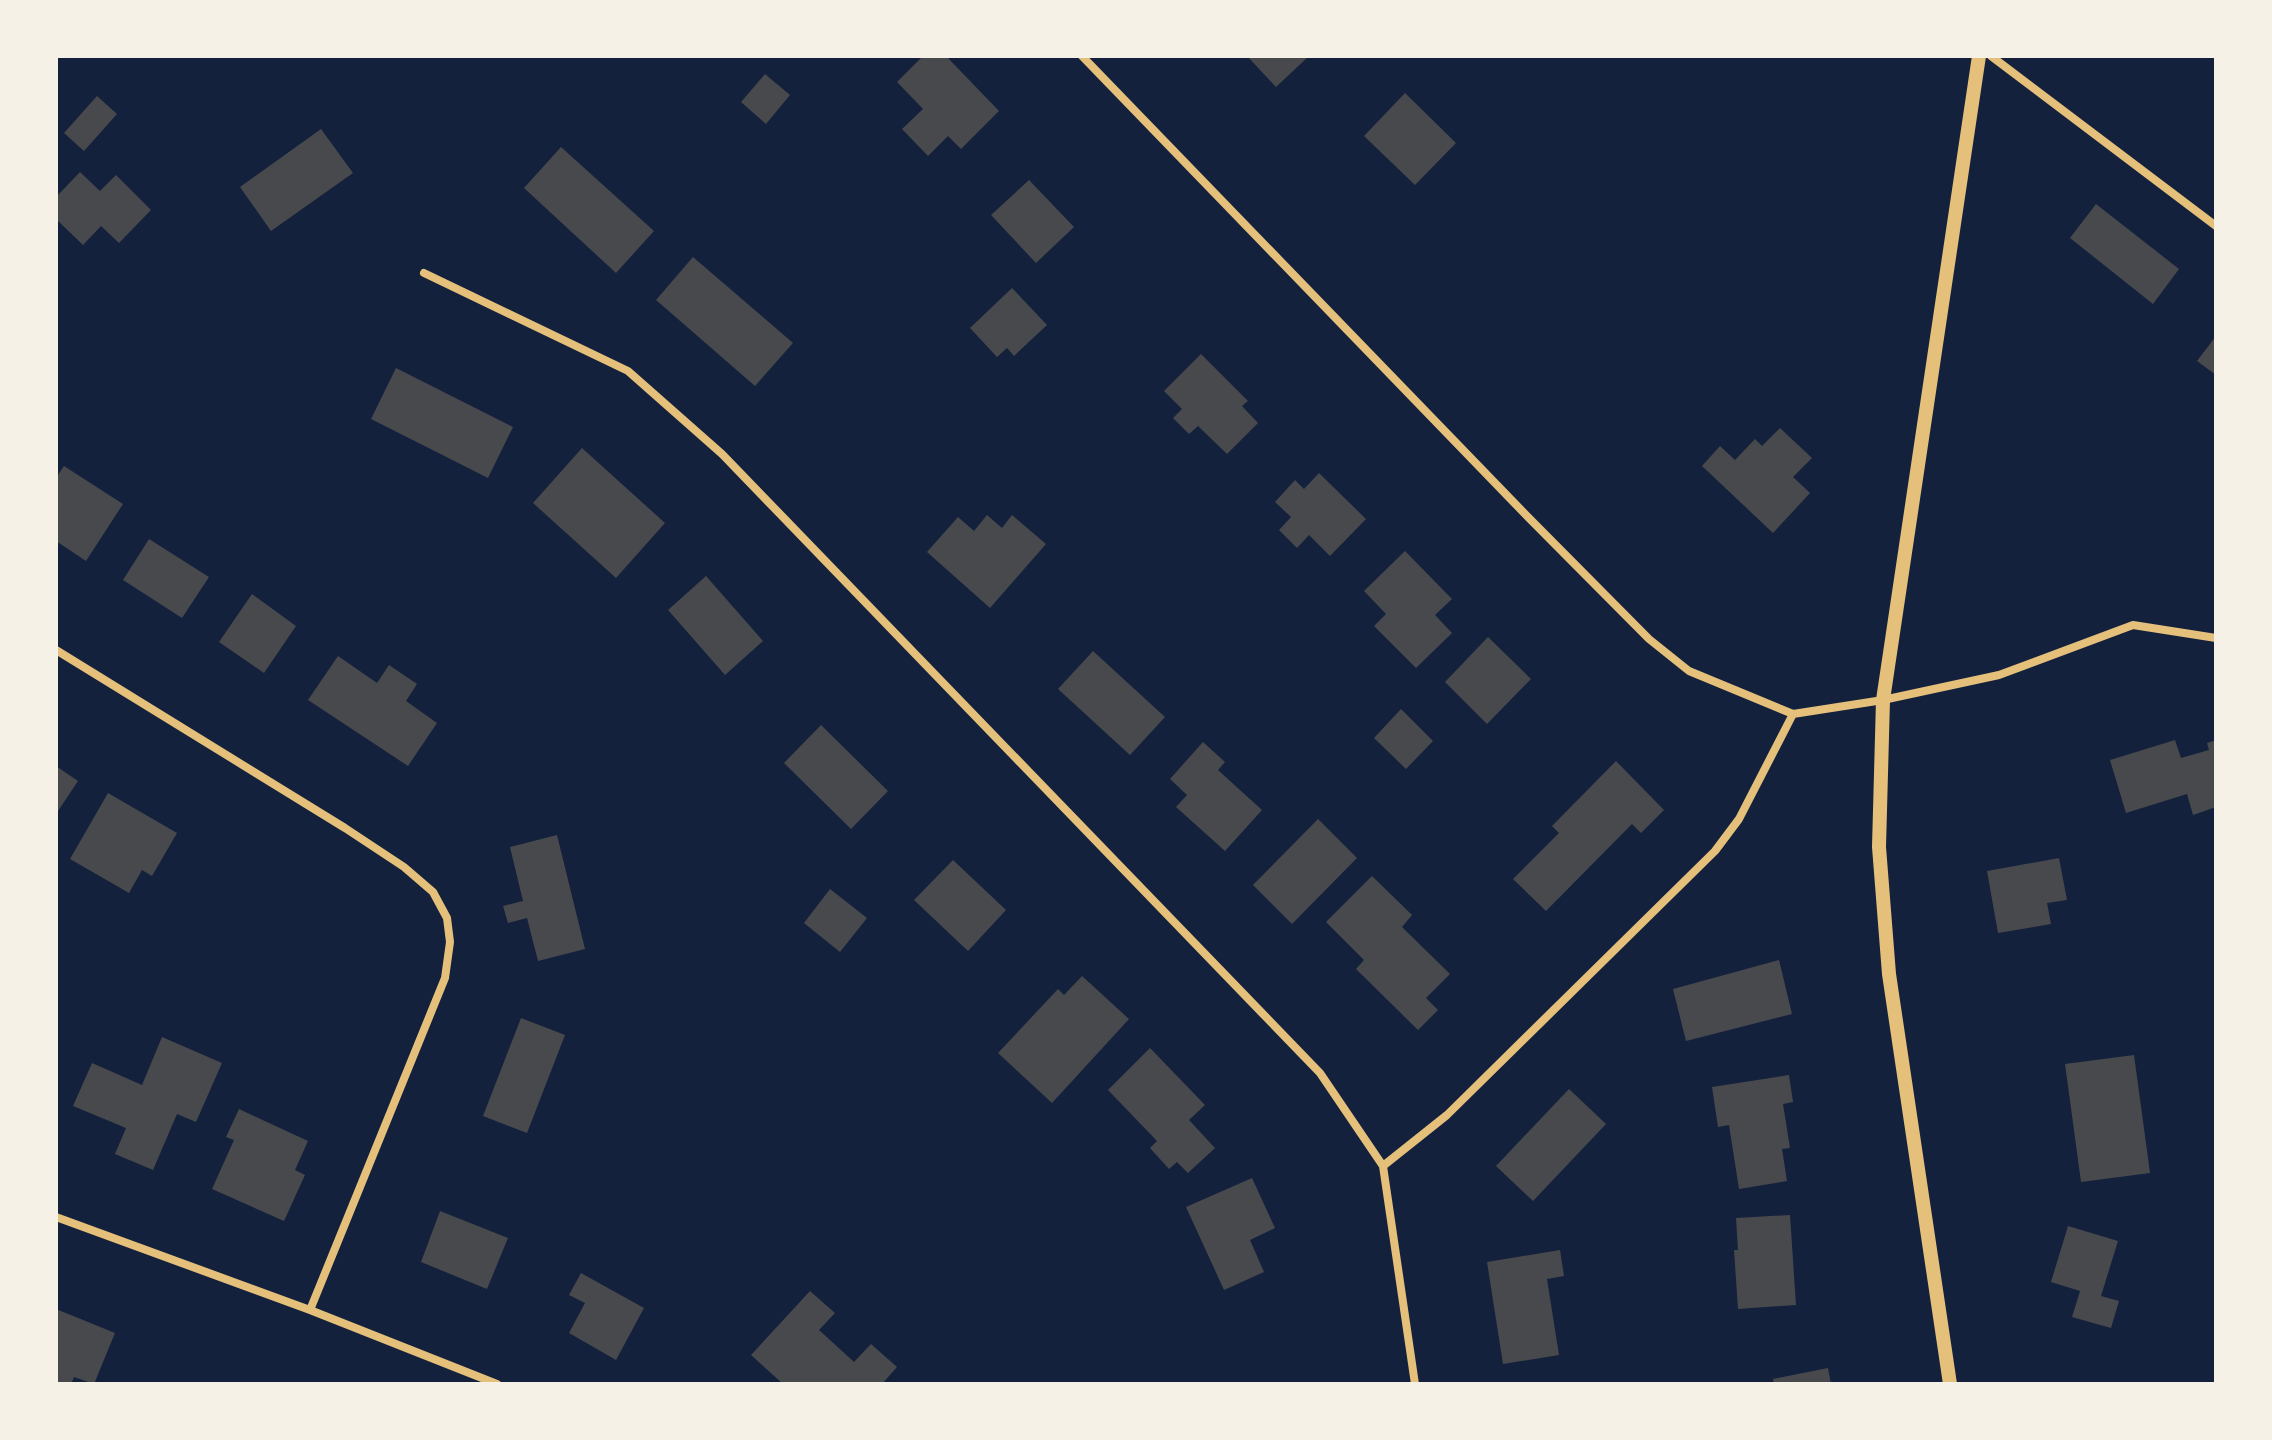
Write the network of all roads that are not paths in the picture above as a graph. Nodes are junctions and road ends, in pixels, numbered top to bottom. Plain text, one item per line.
1 (1082, 56) edge
2 (1979, 56) edge
3 (1991, 56) edge
4 (2216, 226) edge
5 (424, 273) dead end
6 (2216, 638) edge
7 (56, 650) edge
8 (1883, 700) junction
9 (1793, 714) junction
10 (1383, 1166) junction
11 (56, 1217) edge
12 (310, 1310) junction
13 (497, 1384) edge
14 (1415, 1384) edge
15 (1950, 1384) edge

1 - 9 street
2 - 8 street
3 - 4 street
5 - 10 street
6 - 8 street
7 - 12 street
8 - 9 street
8 - 15 street
9 - 10 street
10 - 14 street
11 - 12 street
12 - 13 street

